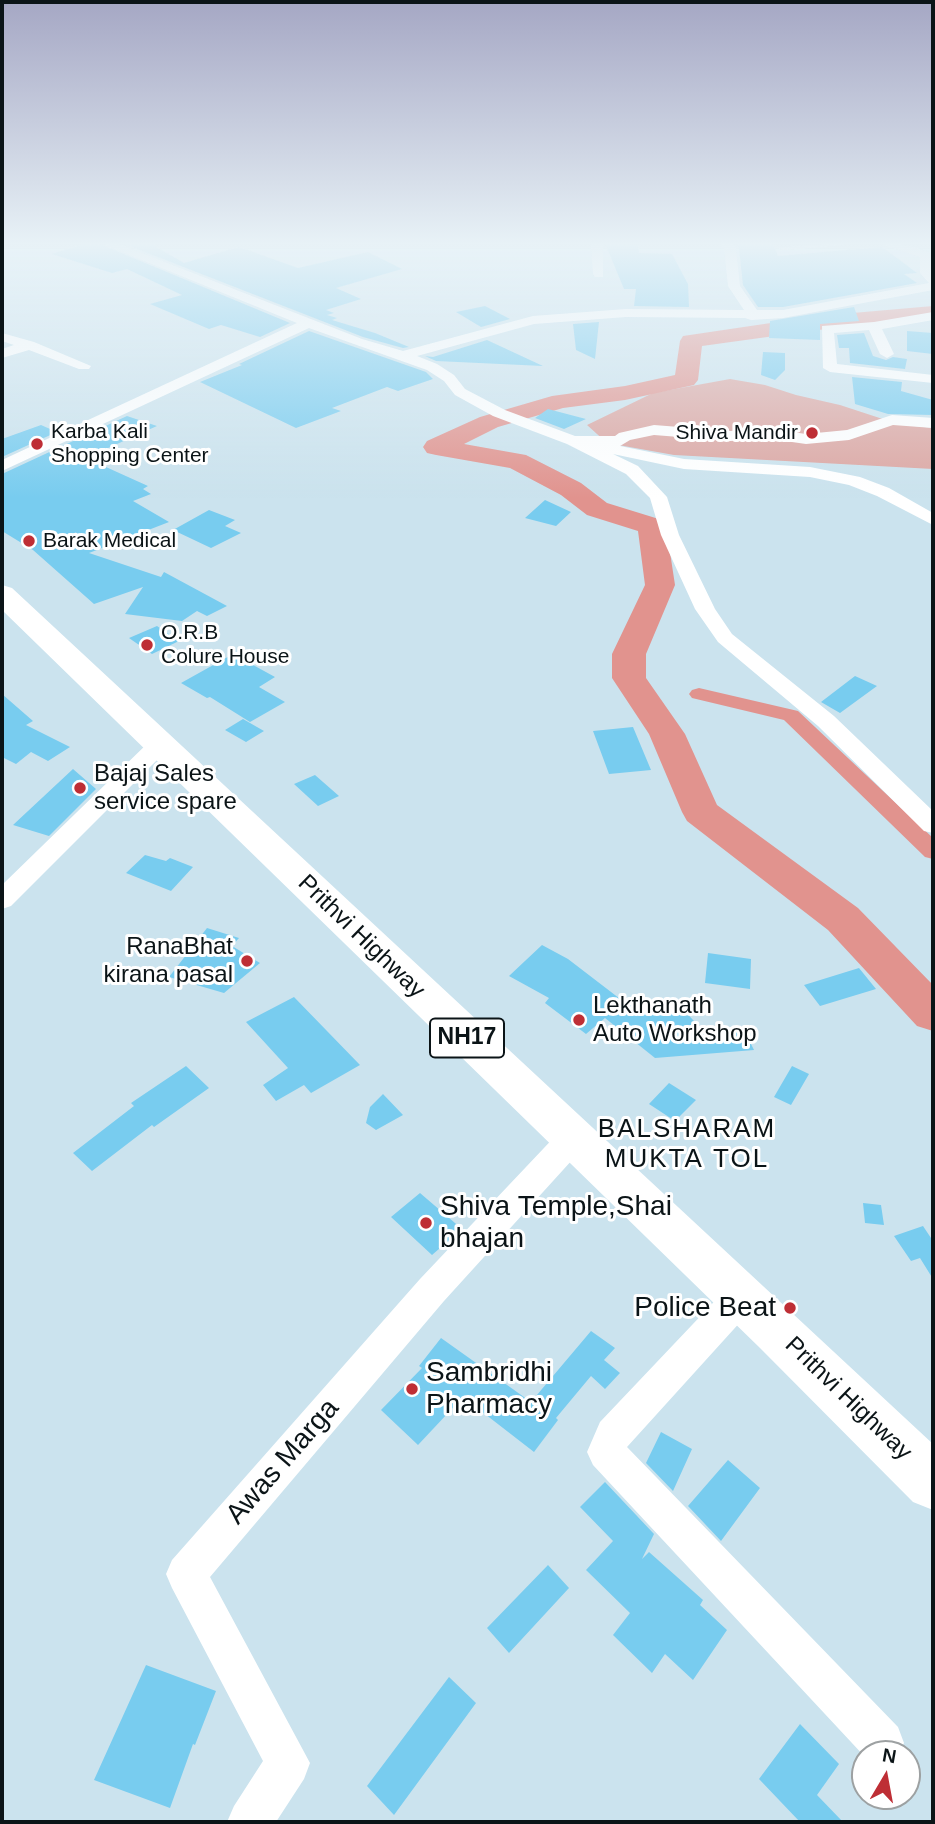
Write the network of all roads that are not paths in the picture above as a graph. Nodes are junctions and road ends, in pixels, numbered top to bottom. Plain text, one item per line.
1 (297, 328) edge
2 (323, 328) edge
3 (504, 328) edge
4 (841, 328) edge
5 (875, 328) edge
6 (2, 337) edge
7 (29, 345) junction
8 (2, 354) edge
9 (887, 354) dead end
10 (403, 356) junction
11 (84, 366) dead end
12 (933, 379) edge
13 (933, 423) edge
14 (573, 441) junction
15 (2, 466) edge
16 (933, 520) edge
17 (2, 594) edge
18 (160, 744) junction
19 (933, 825) edge
20 (2, 900) edge
21 (572, 1139) junction
22 (741, 1297) junction
23 (933, 1482) edge
24 (879, 1740) edge
25 (250, 1822) edge

1 - 15 street
2 - 10 street
3 - 10 street
4 - 12 street
5 - 9 street
6 - 7 street
7 - 8 street
7 - 11 street
10 - 14 street
13 - 14 street
14 - 16 street
14 - 19 street
17 - 18 highway, Prithvi Highway / NH17
18 - 20 street
18 - 21 highway, Prithvi Highway / NH17
21 - 22 highway, Prithvi Highway / NH17
21 - 25 street, Awas Marga
22 - 23 highway, Prithvi Highway / NH17
22 - 24 street

